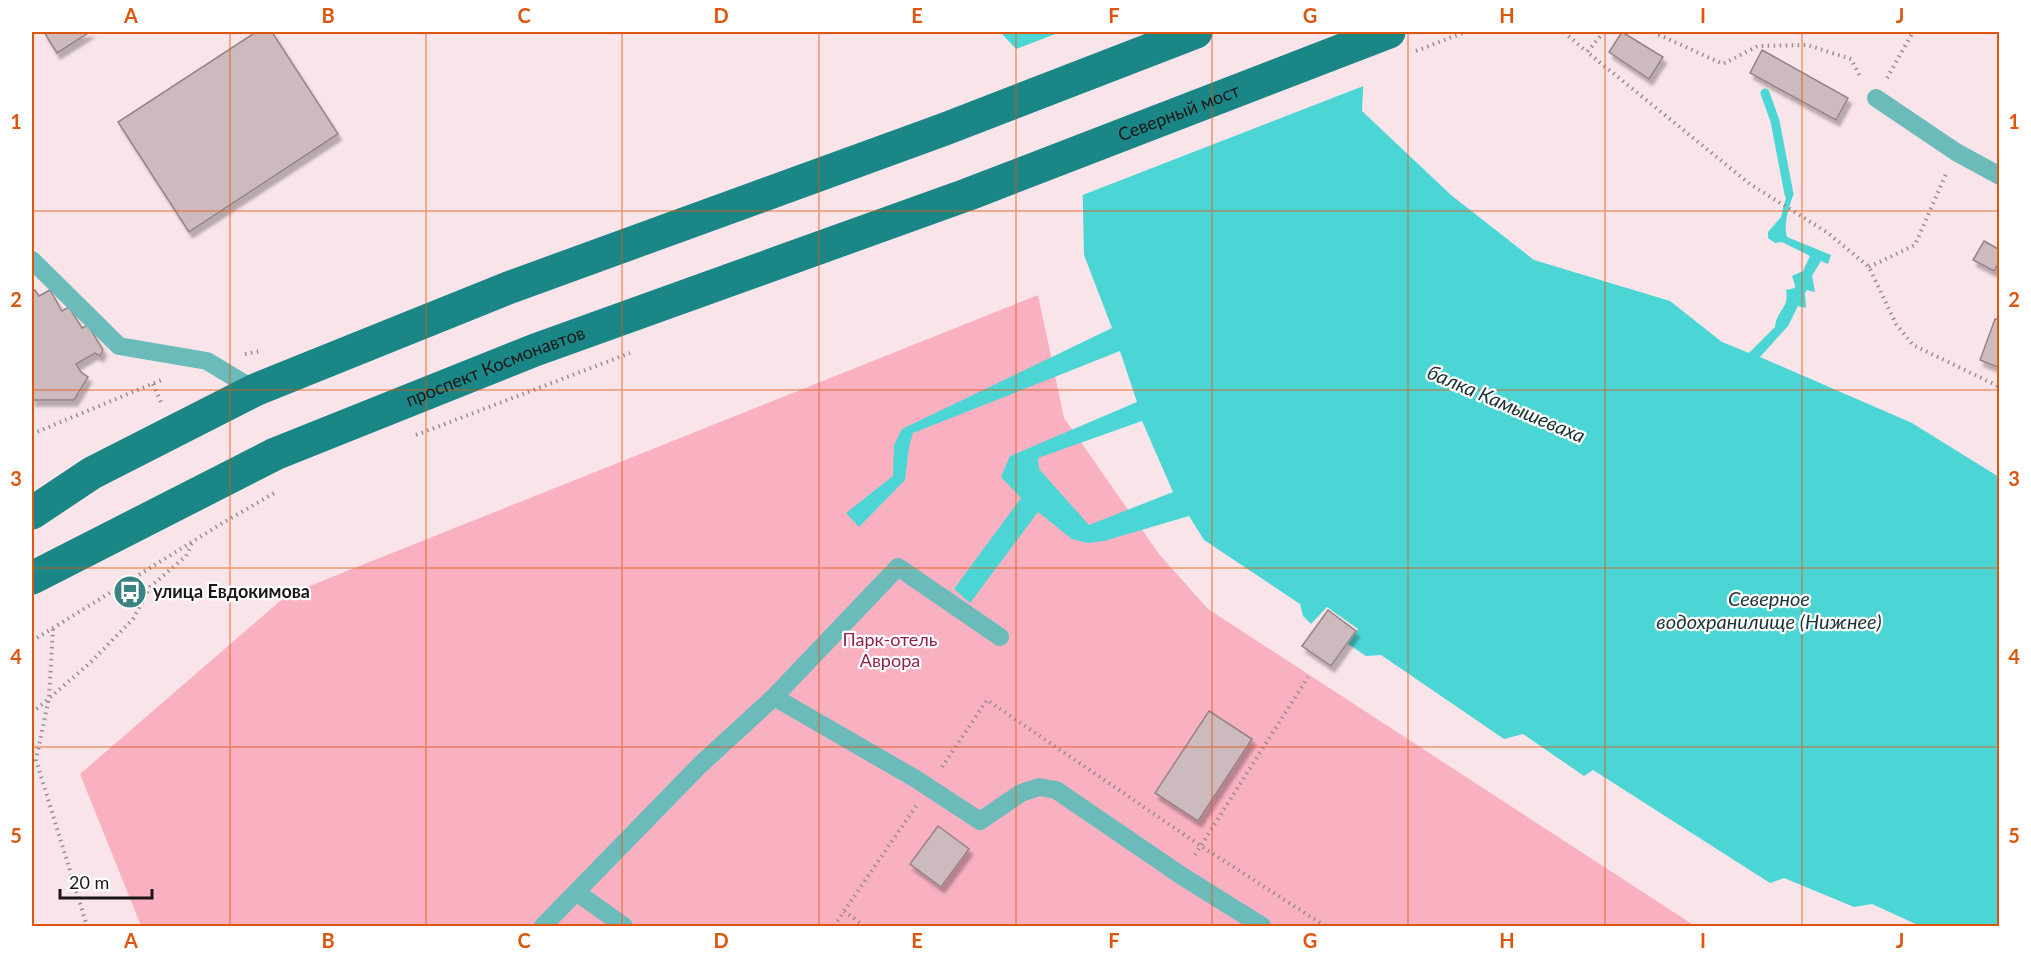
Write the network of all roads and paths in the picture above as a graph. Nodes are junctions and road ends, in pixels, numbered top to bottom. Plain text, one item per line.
1 (1196, 32) edge
2 (1389, 32) edge
3 (1564, 32) edge
4 (1604, 32) edge
5 (1653, 32) edge
6 (1913, 32) edge
7 (1587, 52) junction
8 (1876, 98) junction
9 (1956, 152) junction
10 (1996, 168) edge
11 (969, 194) joint
12 (32, 260) edge
13 (1869, 267) junction
14 (637, 350) dead end
15 (2000, 387) edge
16 (255, 390) junction
17 (416, 435) dead end
18 (285, 487) dead end
19 (32, 513) edge
20 (193, 542) junction
21 (34, 577) edge
22 (53, 628) junction
23 (1000, 637) dead end
24 (32, 641) edge
25 (1308, 677) dead end
26 (774, 697) junction
27 (49, 698) junction
28 (32, 713) edge
29 (1182, 876) junction
30 (576, 892) junction
31 (844, 911) dead end
32 (87, 927) edge
33 (543, 927) edge
34 (624, 927) edge
35 (864, 927) edge
36 (1262, 927) edge

1 - 16 main road
2 - 11 main road, Северный мост
3 - 7 path
4 - 7 path
5 - 8 path
6 - 8 path
7 - 13 path
8 - 9 lane
9 - 10 lane
9 - 13 path
11 - 21 main road, проспект Космонавтов
12 - 16 lane
13 - 15 path
14 - 17 path
16 - 19 main road
18 - 20 path
20 - 22 path
20 - 27 path
22 - 24 path
22 - 27 path
23 - 26 lane
25 - 29 path
26 - 29 lane
26 - 30 lane
27 - 28 path
27 - 32 path
29 - 36 lane
30 - 33 lane
30 - 34 lane
31 - 35 path

